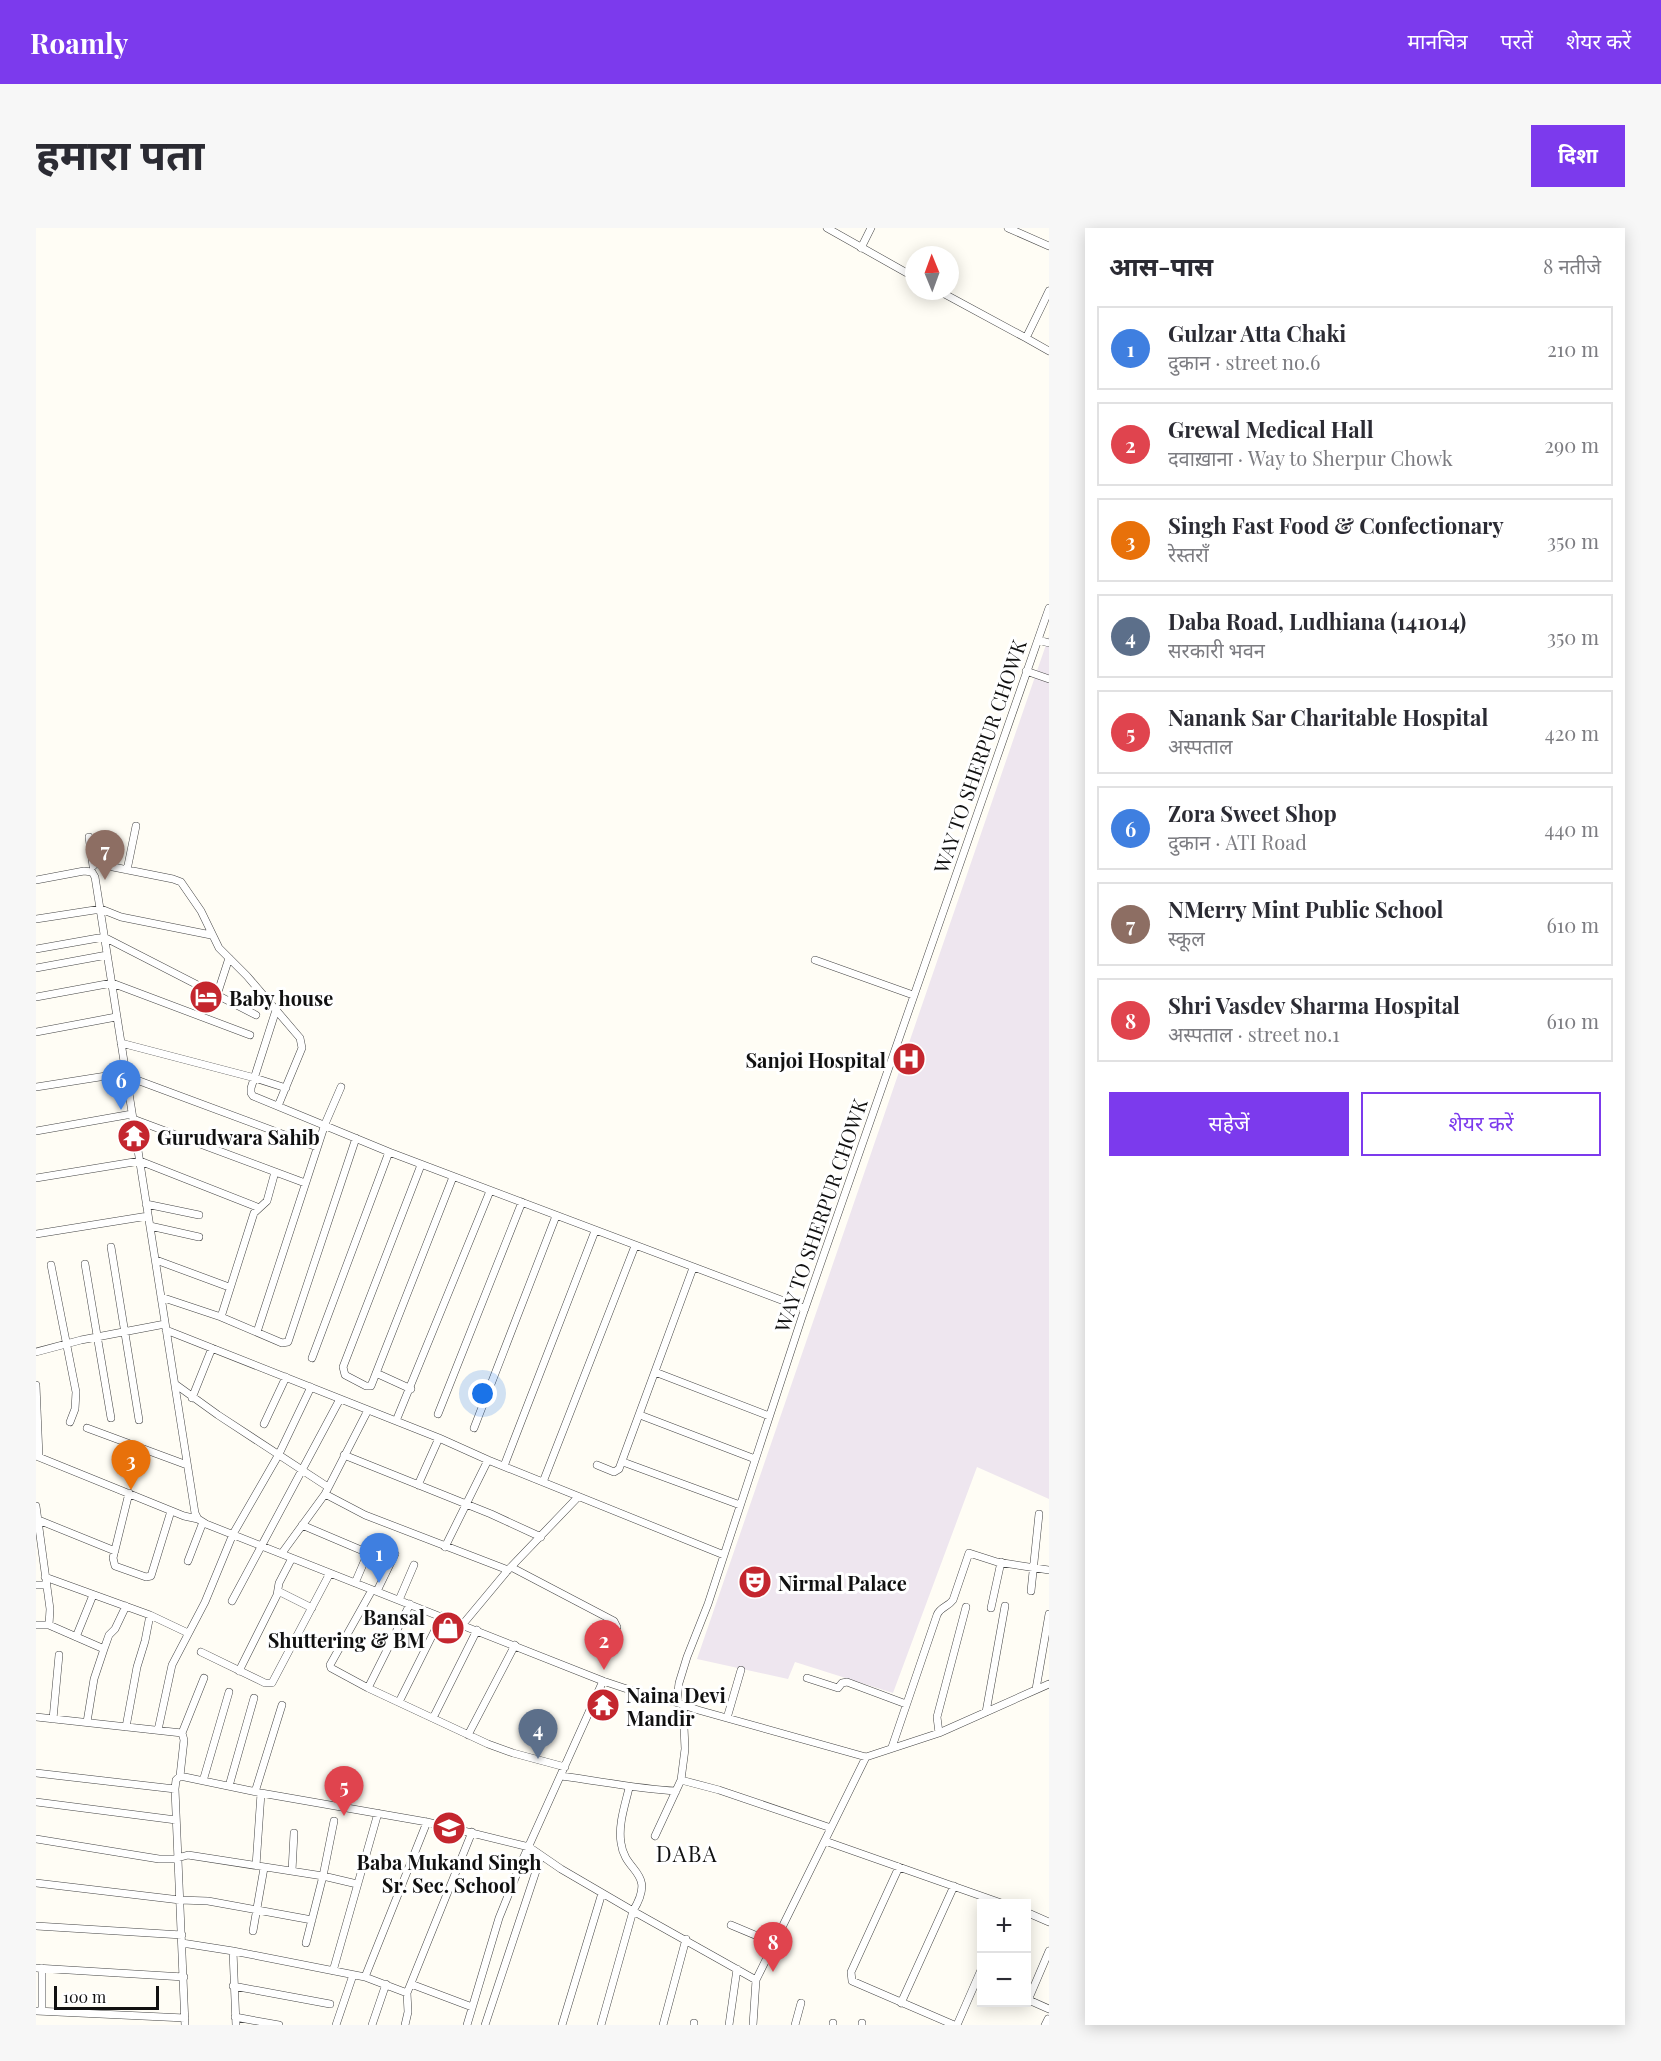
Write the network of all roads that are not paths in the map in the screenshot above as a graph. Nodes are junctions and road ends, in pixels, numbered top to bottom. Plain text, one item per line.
1 (827, 228) edge
2 (871, 228) edge
3 (1008, 228) edge
4 (1049, 246) edge
5 (861, 248) junction
6 (905, 272) edge
7 (1049, 291) edge
8 (956, 300) edge
9 (1026, 338) junction
10 (1049, 351) edge
11 (1049, 608) edge
12 (1038, 640) junction
13 (1049, 643) edge
14 (1026, 671) junction
15 (1049, 679) edge
16 (136, 826) dead end
17 (89, 837) dead end
18 (93, 863) junction
19 (127, 870) junction
20 (94, 874) junction
21 (36, 880) edge
22 (101, 909) junction
23 (36, 919) edge
24 (211, 935) junction
25 (104, 937) junction
26 (36, 949) edge
27 (107, 956) junction
28 (229, 958) junction
29 (814, 960) dead end
30 (36, 968) edge
31 (112, 983) junction
32 (217, 995) junction
33 (913, 995) junction
34 (36, 997) edge
35 (276, 1010) junction
36 (256, 1015) dead end
37 (116, 1017) junction
38 (36, 1032) edge
39 (250, 1035) dead end
40 (121, 1043) junction
41 (126, 1074) junction
42 (255, 1078) junction
43 (36, 1087) edge
44 (341, 1087) dead end
45 (286, 1088) junction
46 (278, 1106) junction
47 (132, 1116) junction
48 (325, 1124) junction
49 (36, 1131) edge
50 (356, 1138) junction
51 (317, 1147) junction
52 (389, 1152) junction
53 (140, 1161) junction
54 (421, 1165) junction
55 (275, 1172) junction
56 (453, 1177) junction
57 (36, 1178) edge
58 (305, 1183) junction
59 (490, 1191) junction
60 (522, 1202) junction
61 (146, 1204) junction
62 (257, 1208) junction
63 (199, 1215) dead end
64 (148, 1216) junction
65 (556, 1216) junction
66 (150, 1226) junction
67 (595, 1231) junction
68 (36, 1234) edge
69 (199, 1237) dead end
70 (111, 1246) dead end
71 (635, 1246) junction
72 (156, 1260) junction
73 (85, 1264) dead end
74 (51, 1265) dead end
75 (693, 1268) junction
76 (230, 1287) junction
77 (161, 1297) junction
78 (805, 1309) junction
79 (221, 1317) junction
80 (166, 1327) junction
81 (126, 1331) junction
82 (257, 1332) junction
83 (98, 1337) junction
84 (67, 1344) junction
85 (212, 1348) junction
86 (36, 1352) edge
87 (312, 1358) dead end
88 (656, 1372) junction
89 (376, 1373) junction
90 (286, 1377) junction
91 (175, 1384) junction
92 (36, 1385) edge
93 (311, 1387) junction
94 (411, 1389) junction
95 (192, 1398) junction
96 (340, 1399) junction
97 (368, 1410) junction
98 (438, 1414) dead end
99 (640, 1415) junction
100 (770, 1416) junction
101 (111, 1418) dead end
102 (139, 1420) dead end
103 (396, 1421) junction
104 (70, 1422) dead end
105 (264, 1424) dead end
106 (87, 1428) dead end
107 (474, 1428) dead end
108 (439, 1438) junction
109 (279, 1454) junction
110 (344, 1455) junction
111 (37, 1457) edge
112 (755, 1459) junction
113 (488, 1460) junction
114 (623, 1462) junction
115 (187, 1465) junction
116 (597, 1465) dead end
117 (504, 1466) junction
118 (303, 1471) junction
119 (543, 1482) junction
120 (418, 1485) junction
121 (326, 1490) junction
122 (129, 1493) junction
123 (578, 1497) junction
124 (467, 1505) junction
125 (740, 1505) junction
126 (36, 1506) edge
127 (171, 1510) junction
128 (1039, 1514) dead end
129 (37, 1520) edge
130 (200, 1521) junction
131 (302, 1525) junction
132 (233, 1534) junction
133 (541, 1537) junction
134 (373, 1541) dead end
135 (261, 1545) junction
136 (445, 1547) junction
137 (115, 1551) junction
138 (39, 1552) edge
139 (282, 1553) junction
140 (368, 1553) junction
141 (395, 1554) dead end
142 (724, 1555) junction
143 (292, 1558) junction
144 (188, 1561) dead end
145 (1001, 1562) junction
146 (414, 1565) dead end
147 (510, 1568) junction
148 (1033, 1568) junction
149 (1049, 1570) edge
150 (330, 1573) junction
151 (45, 1577) junction
152 (354, 1583) junction
153 (36, 1585) edge
154 (46, 1585) junction
155 (278, 1591) junction
156 (374, 1591) junction
157 (1031, 1591) dead end
158 (93, 1595) junction
159 (399, 1600) junction
160 (232, 1601) dead end
161 (410, 1604) junction
162 (126, 1606) junction
163 (1005, 1606) dead end
164 (966, 1607) dead end
165 (312, 1608) junction
166 (991, 1608) dead end
167 (1049, 1614) edge
168 (150, 1615) junction
169 (442, 1616) junction
170 (36, 1624) edge
171 (463, 1624) junction
172 (49, 1625) junction
173 (477, 1630) junction
174 (188, 1633) junction
175 (76, 1637) junction
176 (605, 1640) dead end
177 (515, 1645) junction
178 (104, 1649) junction
179 (201, 1652) dead end
180 (59, 1655) dead end
181 (741, 1670) dead end
182 (239, 1671) junction
183 (204, 1678) dead end
184 (807, 1678) dead end
185 (603, 1681) junction
186 (1049, 1684) edge
187 (368, 1688) junction
188 (1036, 1689) junction
189 (229, 1692) dead end
190 (254, 1698) dead end
191 (399, 1702) junction
192 (675, 1702) junction
193 (906, 1704) junction
194 (282, 1705) dead end
195 (683, 1705) junction
196 (986, 1712) junction
197 (36, 1717) edge
198 (433, 1718) junction
199 (727, 1718) junction
200 (53, 1719) junction
201 (87, 1722) junction
202 (126, 1727) junction
203 (158, 1730) junction
204 (939, 1732) junction
205 (183, 1733) junction
206 (468, 1735) junction
207 (892, 1747) junction
208 (866, 1757) junction
209 (565, 1767) junction
210 (36, 1773) edge
211 (180, 1776) junction
212 (561, 1776) junction
213 (681, 1780) junction
214 (203, 1781) junction
215 (229, 1786) junction
216 (629, 1788) junction
217 (175, 1789) junction
218 (676, 1791) junction
219 (258, 1792) junction
220 (36, 1802) edge
221 (378, 1813) junction
222 (176, 1820) junction
223 (334, 1821) dead end
224 (427, 1822) junction
225 (831, 1827) junction
226 (472, 1832) junction
227 (294, 1833) dead end
228 (655, 1836) dead end
229 (36, 1839) edge
230 (825, 1841) junction
231 (530, 1847) junction
232 (541, 1856) junction
233 (178, 1857) junction
234 (256, 1866) junction
235 (899, 1867) junction
236 (264, 1868) junction
237 (292, 1871) junction
238 (323, 1876) junction
239 (36, 1883) edge
240 (357, 1884) junction
241 (954, 1886) junction
242 (602, 1893) junction
243 (990, 1899) edge
244 (180, 1900) junction
245 (257, 1910) junction
246 (633, 1911) junction
247 (1031, 1914) edge
248 (312, 1920) junction
249 (1049, 1922) edge
250 (731, 1924) dead end
251 (36, 1926) edge
252 (253, 1931) dead end
253 (182, 1939) junction
254 (686, 1939) junction
255 (306, 1943) dead end
256 (774, 1943) junction
257 (233, 1951) junction
258 (1049, 1951) edge
259 (39, 1968) edge
260 (737, 1969) junction
261 (333, 1971) junction
262 (353, 1975) junction
263 (184, 1977) junction
264 (365, 1977) junction
265 (977, 1979) edge
266 (756, 1980) junction
267 (386, 1984) junction
268 (411, 1984) junction
269 (233, 1986) junction
270 (407, 1993) junction
271 (901, 2002) junction
272 (801, 2003) dead end
273 (330, 2004) dead end
274 (472, 2007) junction
275 (1049, 2009) edge
276 (39, 2011) edge
277 (185, 2021) edge
278 (235, 2021) edge
279 (279, 2025) edge
280 (336, 2025) edge
281 (372, 2025) edge
282 (405, 2025) edge
283 (467, 2025) edge
284 (485, 2025) edge
285 (562, 2025) edge
286 (601, 2025) edge
287 (663, 2025) edge
288 (729, 2025) edge
289 (753, 2025) edge
290 (795, 2025) edge
291 (956, 2025) edge

1 - 5 street
2 - 5 street
3 - 4 street
5 - 6 street
7 - 9 street
8 - 9 street
9 - 10 street
11 - 12 street, WAY TO SHERPUR CHOWK
12 - 13 street
12 - 14 street, WAY TO SHERPUR CHOWK
14 - 15 street
14 - 33 street, WAY TO SHERPUR CHOWK
16 - 19 street
17 - 18 street
18 - 19 street
18 - 20 street
19 - 24 street
20 - 21 street
20 - 22 street
22 - 23 street
22 - 24 street
22 - 25 street
24 - 28 street
25 - 26 street
25 - 27 street
25 - 32 street
27 - 30 street
27 - 31 street
28 - 32 street
28 - 35 street
29 - 33 street
31 - 34 street
31 - 37 street
31 - 39 street
32 - 36 street
33 - 78 street, WAY TO SHERPUR CHOWK
35 - 42 street
35 - 45 street
37 - 38 street
37 - 40 street
40 - 41 street
40 - 42 street
41 - 43 street
41 - 47 street
41 - 51 street
42 - 45 street
42 - 46 street
44 - 48 street
45 - 46 street
46 - 48 street
47 - 49 street
47 - 53 street
47 - 55 street
48 - 50 street
48 - 51 street
50 - 52 street
50 - 82 street
51 - 58 street
52 - 54 street
52 - 87 street
53 - 57 street
53 - 61 street
53 - 62 street
54 - 56 street
54 - 89 street
55 - 58 street
55 - 62 street
56 - 59 street
56 - 89 street
58 - 82 street
59 - 60 street
59 - 94 street
60 - 65 street
60 - 98 street
61 - 63 street
61 - 64 street
62 - 76 street
64 - 66 street
64 - 68 street
65 - 67 street
65 - 107 street
66 - 69 street
66 - 72 street
67 - 71 street
67 - 117 street
70 - 81 street
71 - 75 street
71 - 119 street
72 - 76 street
72 - 77 street
73 - 83 street
74 - 84 street
75 - 78 street
75 - 88 street
76 - 79 street
77 - 79 street
77 - 80 street
78 - 100 street, WAY TO SHERPUR CHOWK
79 - 82 street
80 - 81 street
80 - 85 street
80 - 91 street
81 - 83 street
81 - 102 street
83 - 84 street
83 - 101 street
84 - 86 street
84 - 104 street
85 - 90 street
85 - 95 street
88 - 99 street
88 - 100 street
89 - 94 street
90 - 93 street
90 - 105 street
91 - 95 street
91 - 115 street
92 - 111 street
93 - 96 street
93 - 109 street
94 - 103 street
95 - 109 street
96 - 97 street
96 - 118 street
97 - 103 street
97 - 110 street
99 - 112 street
99 - 114 street
100 - 112 street, WAY TO SHERPUR CHOWK
103 - 108 street
106 - 115 street
108 - 113 street
108 - 120 street
109 - 118 street
109 - 132 street
110 - 120 street
110 - 121 street
111 - 122 street
112 - 125 street, WAY TO SHERPUR CHOWK
113 - 117 street
113 - 124 street
114 - 116 street
114 - 125 street
115 - 130 street
117 - 119 street
118 - 121 street
118 - 135 street
119 - 123 street
120 - 124 street
121 - 131 street
121 - 136 street
122 - 127 street
122 - 137 street
123 - 133 street
123 - 142 street
124 - 133 street
124 - 136 street
125 - 142 street, WAY TO SHERPUR CHOWK
126 - 129 street
127 - 130 street
127 - 137 street
128 - 148 street
129 - 137 street
129 - 138 street
130 - 132 street
130 - 144 street
131 - 139 street
131 - 140 street
132 - 135 street
132 - 174 street
133 - 147 street
134 - 140 street
135 - 139 street
135 - 160 street
136 - 147 street
138 - 151 street
139 - 143 street
140 - 152 street
141 - 156 street
142 - 192 street, WAY TO SHERPUR CHOWK
143 - 150 street
143 - 155 street
145 - 148 street
145 - 166 street
145 - 193 street
146 - 159 street
147 - 171 street
147 - 176 street
148 - 149 street
148 - 157 street
150 - 152 street
150 - 165 street
151 - 154 street
151 - 158 street
152 - 156 street
153 - 154 street
154 - 172 street
155 - 165 street
155 - 182 street
156 - 159 street
156 - 187 street
158 - 162 street
158 - 175 street
159 - 161 street
161 - 169 street
161 - 187 street
162 - 168 street
162 - 178 street
163 - 196 street
164 - 204 street
165 - 182 street
167 - 188 street
168 - 174 street
168 - 202 street
169 - 171 street
169 - 191 street
170 - 172 street
171 - 173 street
172 - 175 street
173 - 177 street
173 - 198 street
174 - 203 street
175 - 178 street
177 - 185 street
177 - 206 street
178 - 201 street
179 - 182 street
180 - 200 street
181 - 199 street
183 - 205 street
184 - 193 street
185 - 192 street
185 - 209 street
186 - 188 street
187 - 191 street
188 - 196 street
189 - 214 street
190 - 215 street
191 - 198 street
192 - 195 street
193 - 207 street
194 - 219 street
195 - 199 street
195 - 213 street
196 - 204 street
197 - 200 street
198 - 206 street
199 - 208 street
200 - 201 street
201 - 202 street
202 - 203 street
203 - 205 street
204 - 207 street
205 - 211 street
206 - 209 street
207 - 208 street
208 - 225 street
209 - 212 street
210 - 217 street
211 - 214 street
211 - 217 street
212 - 216 street
212 - 231 street
213 - 218 street
213 - 225 street
214 - 215 street
215 - 219 street
216 - 218 street
216 - 246 street
217 - 222 street
218 - 228 street
219 - 221 street
219 - 234 street
220 - 222 street
221 - 224 street
221 - 240 street
222 - 233 street
223 - 238 street
224 - 226 street
224 - 264 street
225 - 230 street
226 - 231 street
226 - 268 street
227 - 237 street
229 - 233 street
230 - 235 street
230 - 256 street
231 - 232 street
231 - 274 street
232 - 242 street
232 - 284 street
233 - 234 street
233 - 244 street
234 - 236 street
235 - 241 street
235 - 271 street
236 - 237 street
236 - 245 street
237 - 238 street
238 - 240 street
238 - 248 street
239 - 244 street
240 - 261 street
241 - 243 street
241 - 271 street
242 - 246 street
242 - 285 street
244 - 245 street
244 - 253 street
245 - 248 street
245 - 252 street
246 - 254 street
246 - 286 street
247 - 249 street
248 - 255 street
250 - 256 street
251 - 253 street
253 - 257 street
253 - 263 street
254 - 260 street
254 - 287 street
256 - 266 street
257 - 261 street
257 - 269 street
258 - 275 street
259 - 263 street
259 - 276 street
260 - 266 street
260 - 288 street
261 - 262 street
262 - 264 street
262 - 280 street
263 - 277 street
264 - 267 street
265 - 291 street
266 - 289 street
267 - 270 street
267 - 281 street
268 - 270 street
268 - 274 street
269 - 273 street
269 - 278 street
270 - 282 street
271 - 291 street
272 - 290 street
274 - 283 street
276 - 277 street
278 - 279 street

